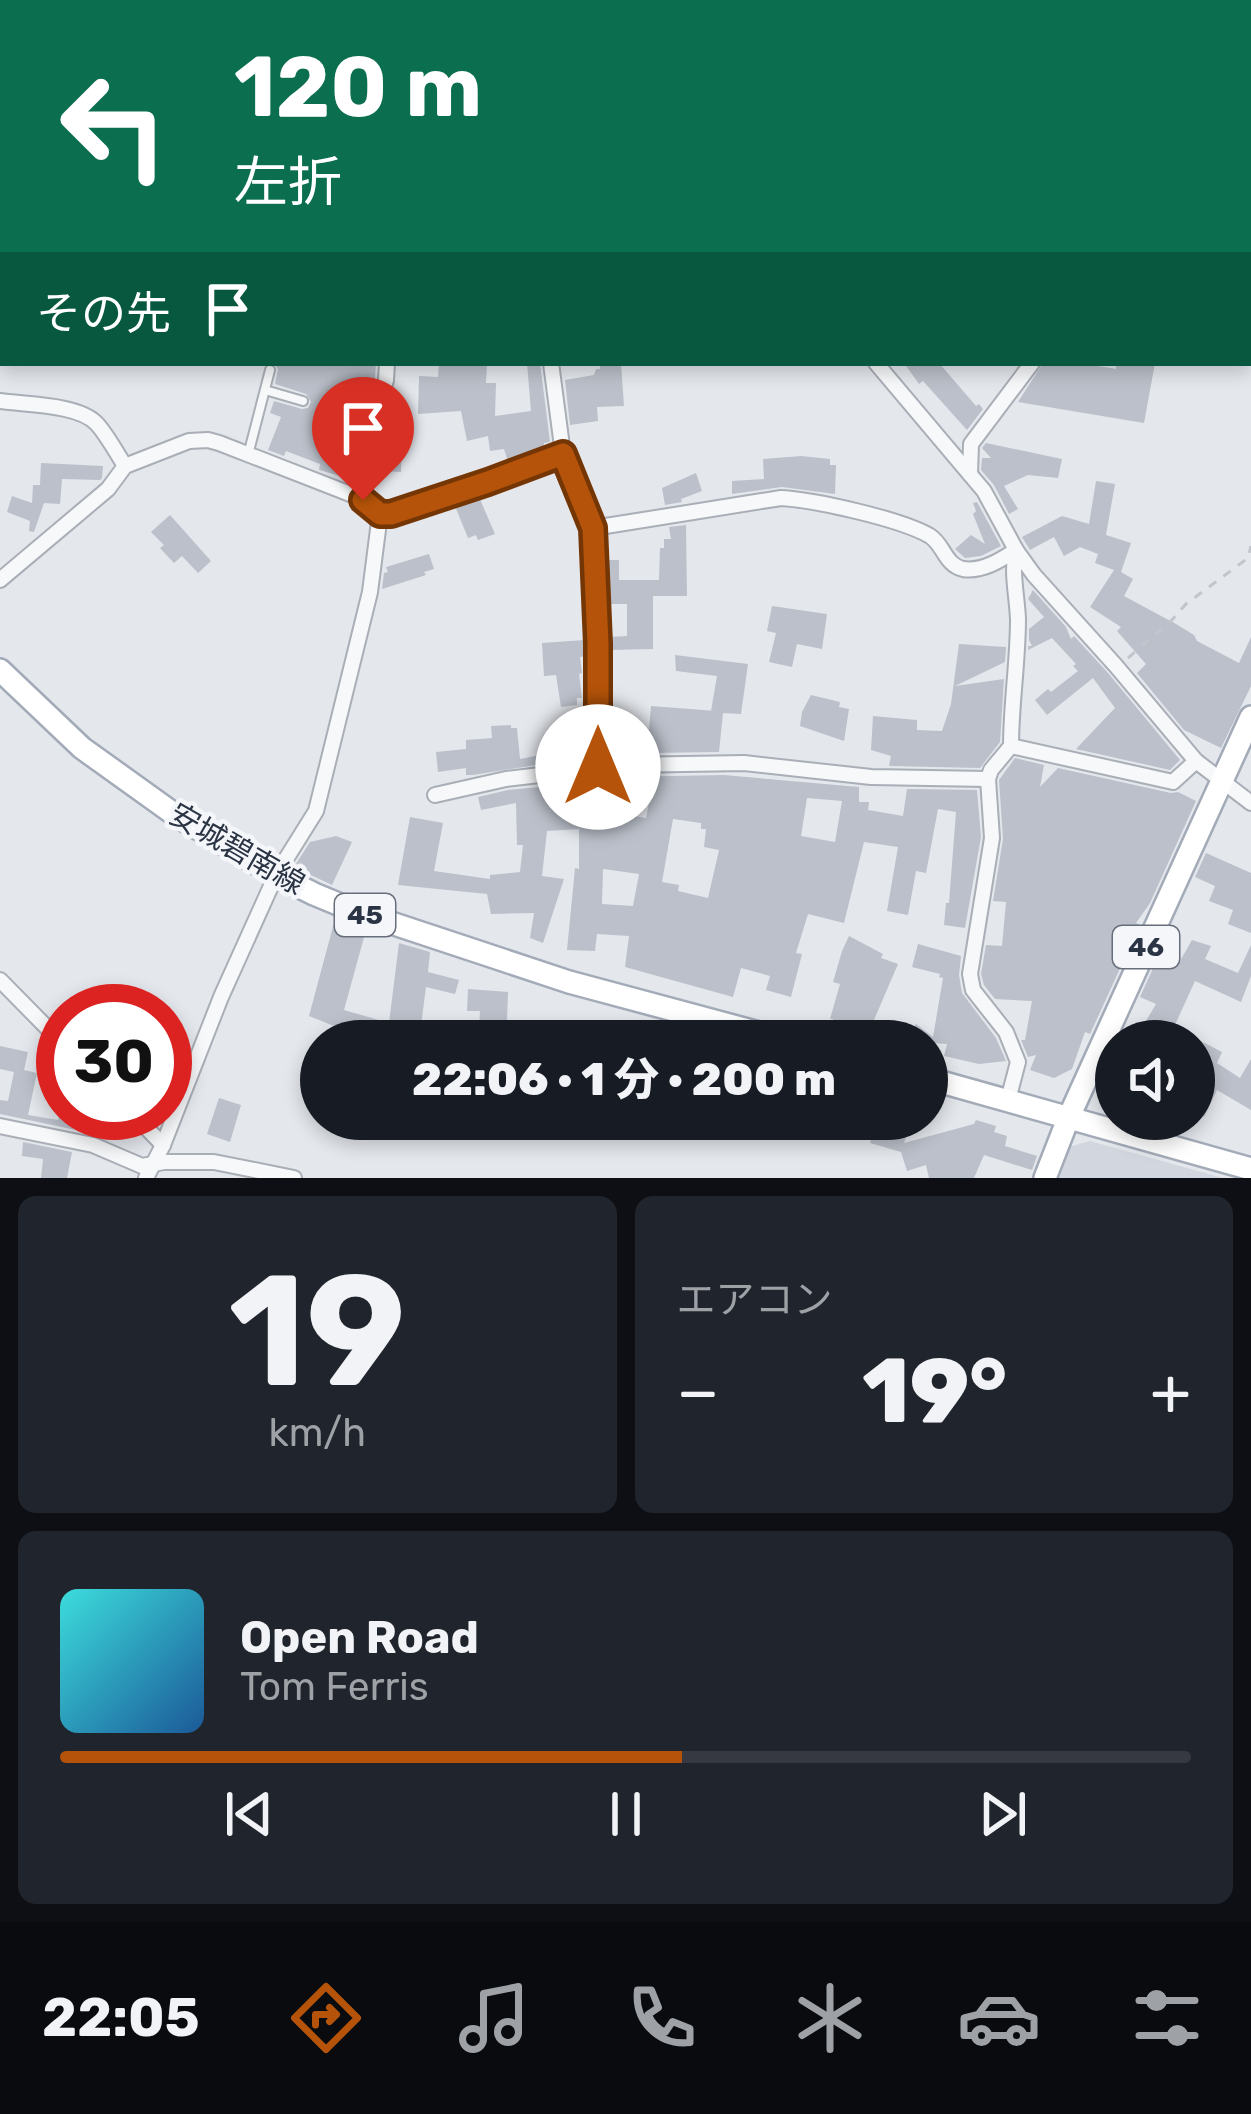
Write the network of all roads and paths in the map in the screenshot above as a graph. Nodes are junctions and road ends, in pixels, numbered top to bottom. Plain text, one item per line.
1 (387, 366) edge
2 (551, 366) edge
3 (879, 366) edge
4 (1030, 366) edge
5 (270, 370) dead end
6 (266, 390) junction
7 (0, 401) edge
8 (303, 401) dead end
9 (563, 454) junction
10 (248, 455) junction
11 (125, 466) junction
12 (970, 474) junction
13 (363, 500) junction
14 (380, 514) junction
15 (593, 528) junction
16 (1251, 546) edge
17 (1016, 550) junction
18 (0, 580) edge
19 (1116, 666) junction
20 (0, 670) edge
21 (1251, 718) edge
22 (1011, 746) junction
23 (1196, 761) junction
24 (598, 767) junction
25 (988, 779) junction
26 (1222, 782) junction
27 (435, 795) dead end
28 (1251, 802) edge
29 (276, 875) junction
30 (0, 980) edge
31 (36, 1017) edge
32 (711, 1020) edge
33 (948, 1084) edge
34 (1008, 1100) junction
35 (1068, 1119) junction
36 (0, 1126) edge
37 (158, 1140) edge
38 (163, 1145) junction
39 (1251, 1169) edge
40 (148, 1172) edge
41 (294, 1178) edge
42 (1045, 1178) edge

1 - 13 street
2 - 9 street
3 - 12 street
4 - 12 street
5 - 6 lane
6 - 8 lane
6 - 10 lane
7 - 11 street
9 - 14 street
9 - 15 street
10 - 11 street
10 - 13 street
11 - 18 street
12 - 17 street
13 - 14 street
14 - 29 street
15 - 17 street
15 - 24 street
16 - 19 path
17 - 19 street
17 - 22 street
19 - 23 street
20 - 29 main road, 安城碧南線 / 45
21 - 26 main road, 46
22 - 23 street
22 - 25 street
23 - 26 street
24 - 25 street
24 - 27 street
25 - 34 street
26 - 28 street
26 - 35 main road, 46
29 - 32 main road, 安城碧南線 / 45
29 - 38 street
30 - 31 street
33 - 34 main road
34 - 35 main road
35 - 39 main road
35 - 42 main road, 46
36 - 40 street
37 - 38 street
38 - 40 street
40 - 41 street

